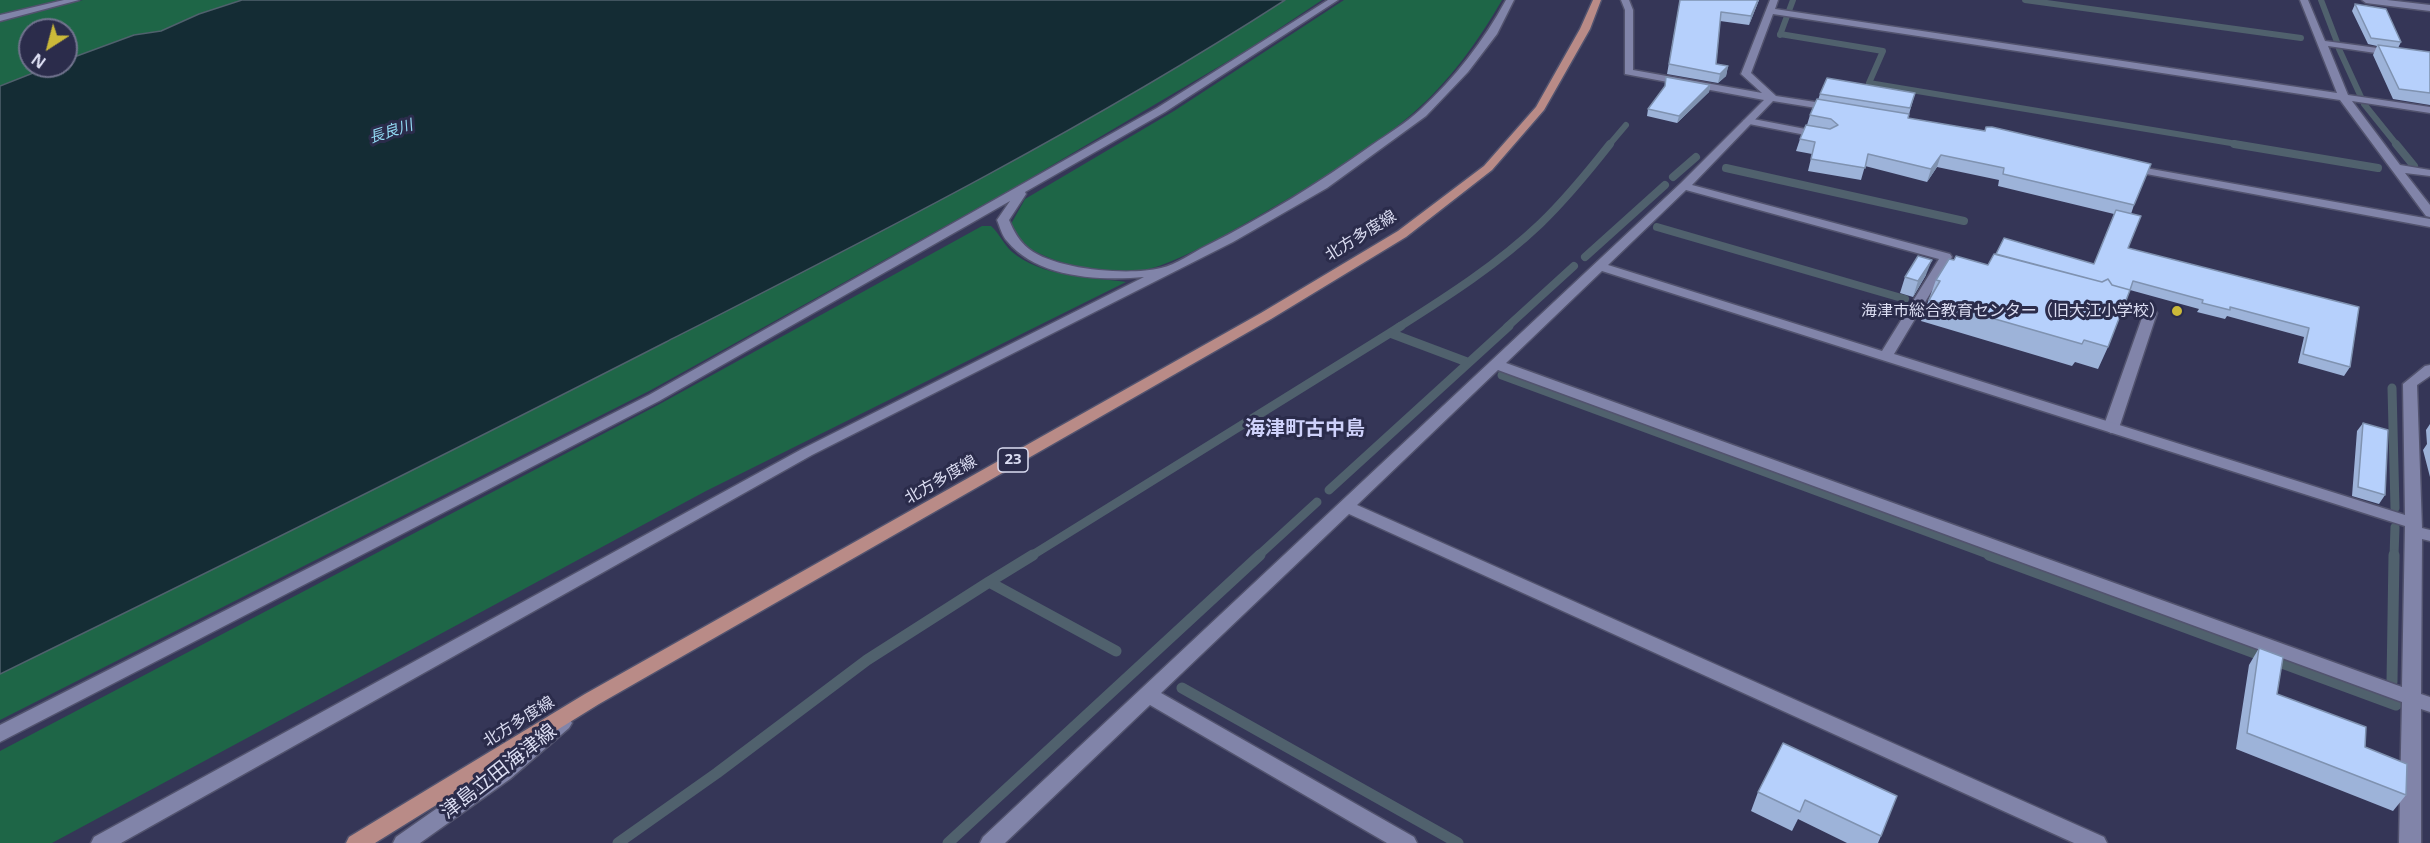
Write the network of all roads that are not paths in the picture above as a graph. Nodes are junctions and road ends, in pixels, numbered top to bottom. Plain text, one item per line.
1 (75, 0) edge
2 (1334, 0) edge
3 (1510, 0) edge
4 (1597, 0) edge
5 (1625, 0) edge
6 (1773, 0) edge
7 (2304, 0) edge
8 (2366, 0) edge
9 (2430, 8) edge
10 (1773, 12) junction
11 (0, 18) edge
12 (2323, 43) junction
13 (2430, 58) edge
14 (1772, 97) junction
15 (2344, 98) junction
16 (2430, 110) edge
17 (1851, 111) edge
18 (1748, 121) junction
19 (1827, 136) edge
20 (2122, 166) edge
21 (2398, 168) junction
22 (2430, 173) edge
23 (1683, 186) junction
24 (1022, 191) junction
25 (2430, 213) edge
26 (2430, 223) edge
27 (1599, 266) junction
28 (1167, 270) junction
29 (2108, 302) edge
30 (1885, 357) junction
31 (1495, 364) junction
32 (2430, 369) edge
33 (2111, 428) junction
34 (1345, 506) junction
35 (2419, 530) edge
36 (1147, 694) junction
37 (592, 699) junction
38 (2411, 699) junction
39 (2430, 705) edge
40 (0, 734) edge
41 (102, 843) edge
42 (357, 843) edge
43 (404, 843) edge
44 (992, 843) edge
45 (1406, 843) edge
46 (2096, 843) edge
47 (2410, 843) edge

1 - 11 street
2 - 24 street
3 - 28 street
4 - 37 main road, 北方多度線 / 23
5 - 14 street
6 - 10 street
7 - 12 street
8 - 9 street
10 - 14 street
10 - 15 street
12 - 13 street
12 - 15 street
14 - 17 street
14 - 18 street
15 - 16 street
15 - 21 street
18 - 19 street
18 - 23 street
20 - 26 street
21 - 22 street
21 - 25 street
23 - 27 street
23 - 30 street
24 - 28 street
24 - 40 street
27 - 30 street
27 - 31 street
28 - 41 street
29 - 33 street
30 - 33 street
31 - 34 street
31 - 38 street
32 - 35 street
33 - 35 street
34 - 36 street
34 - 46 street
35 - 38 street
36 - 44 street
36 - 45 street
37 - 42 main road, 北方多度線 / 23
37 - 43 street, 津島立田海津線
38 - 39 street
38 - 47 street

